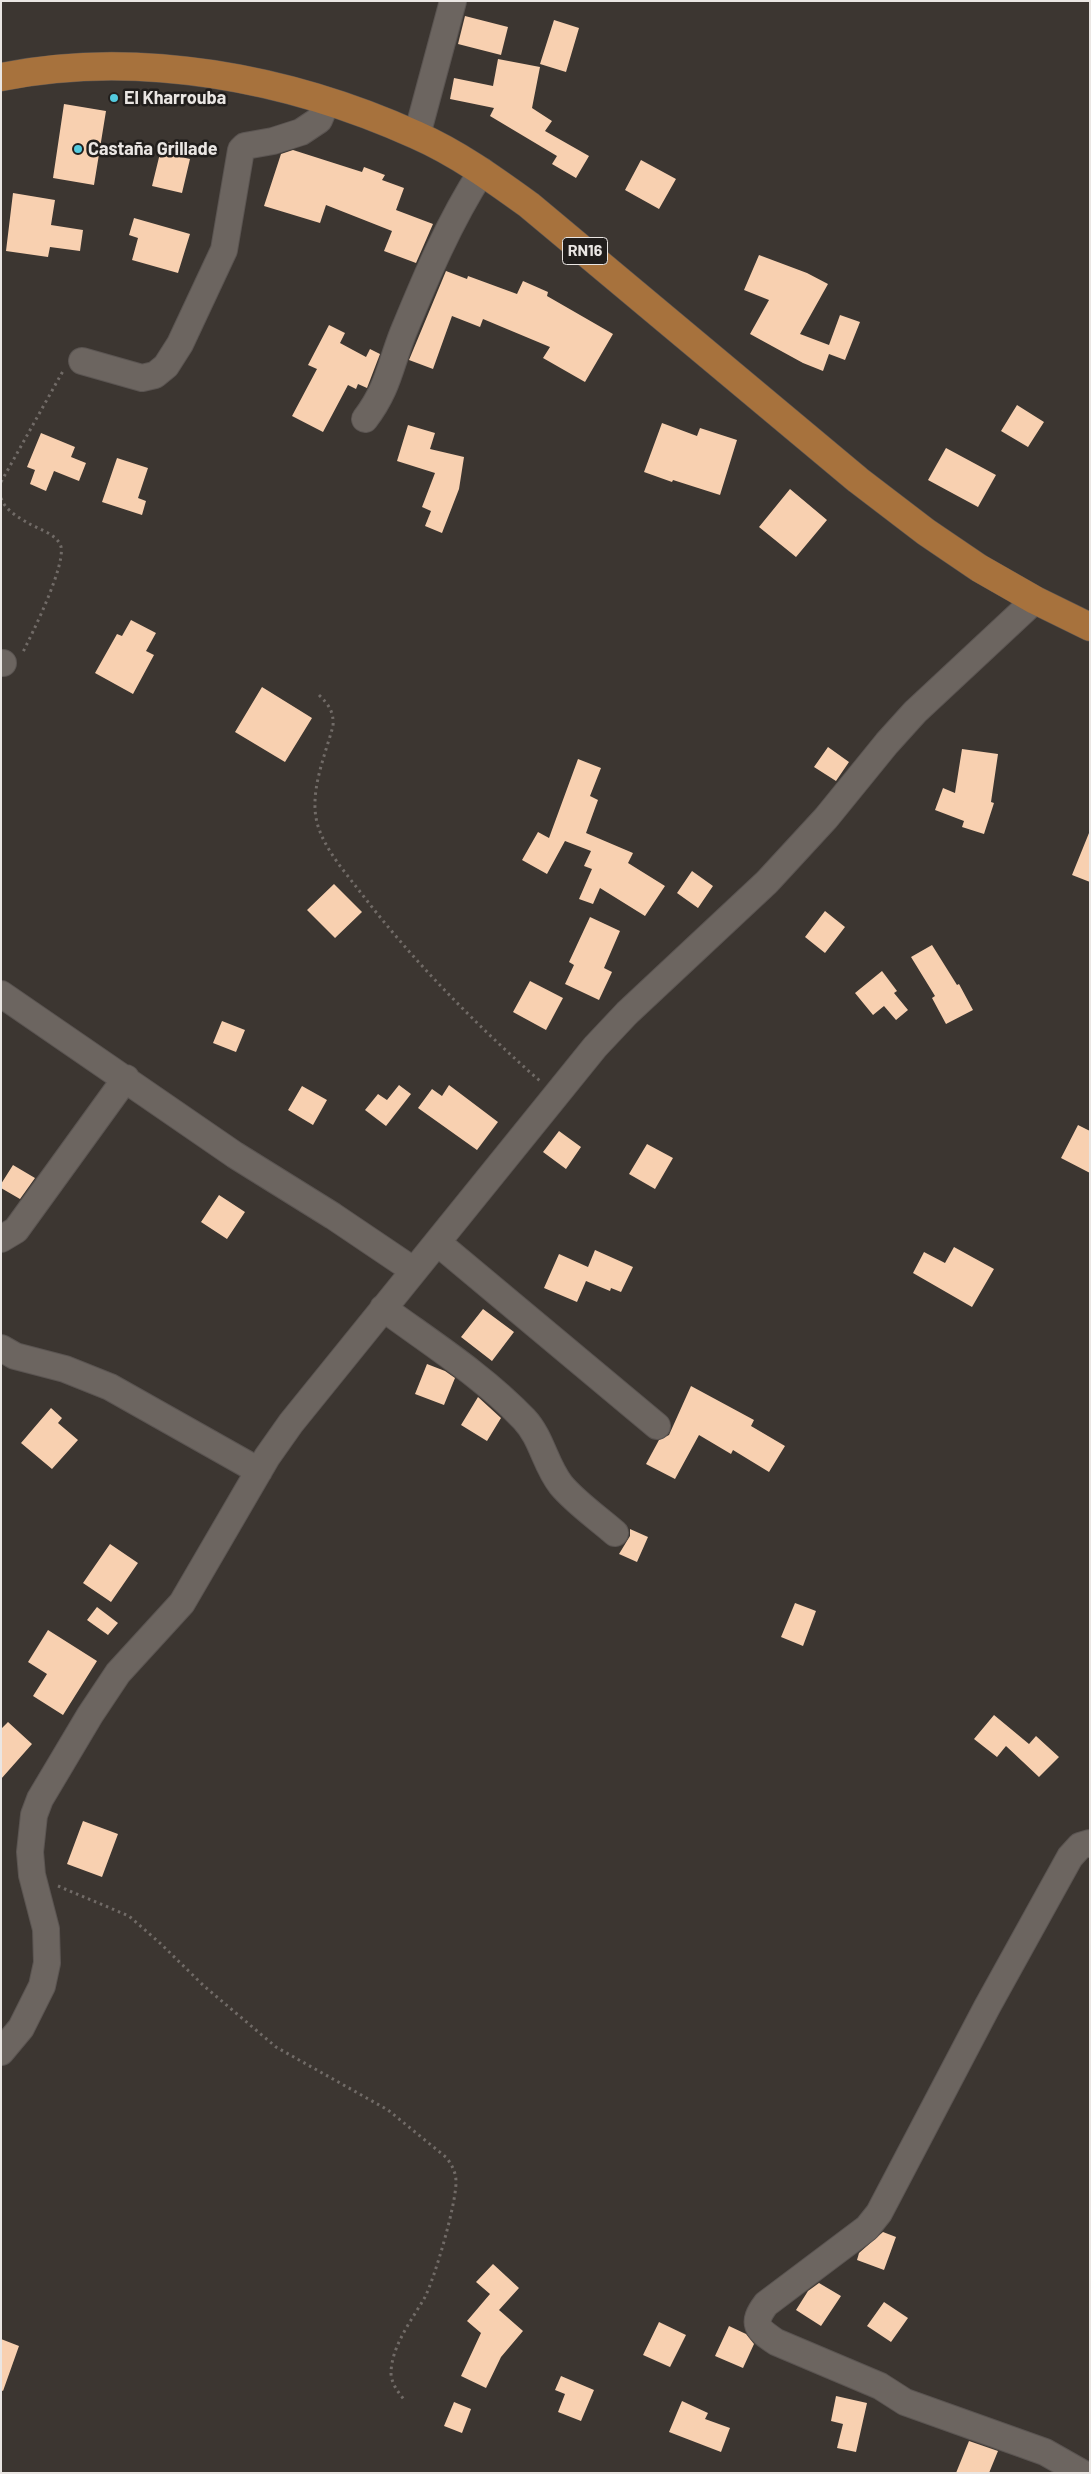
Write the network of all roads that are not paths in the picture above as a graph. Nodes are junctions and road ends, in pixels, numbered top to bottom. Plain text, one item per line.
1 (453, 1) edge
2 (1, 77) edge
3 (327, 102) junction
4 (417, 135) junction
5 (482, 171) junction
6 (82, 361) road end
7 (365, 419) dead end
8 (1035, 600) junction
9 (1090, 627) edge
10 (1, 994) edge
11 (126, 1078) junction
12 (1, 1239) edge
13 (438, 1243) junction
14 (413, 1270) junction
15 (383, 1308) junction
16 (1, 1348) edge
17 (657, 1426) dead end
18 (259, 1471) junction
19 (615, 1533) dead end
20 (1090, 1843) edge
21 (1, 2052) edge
22 (1082, 2473) edge

1 - 4 street
2 - 3 main road, RN16
3 - 4 main road, RN16
3 - 6 street
4 - 5 main road, RN16
5 - 7 street
5 - 8 main road, RN16
8 - 9 main road, RN16
8 - 13 street
10 - 11 street
11 - 12 street
11 - 14 street
13 - 14 street
13 - 17 street
14 - 15 street
15 - 18 street
15 - 19 street
16 - 18 street
18 - 21 street
20 - 22 street

